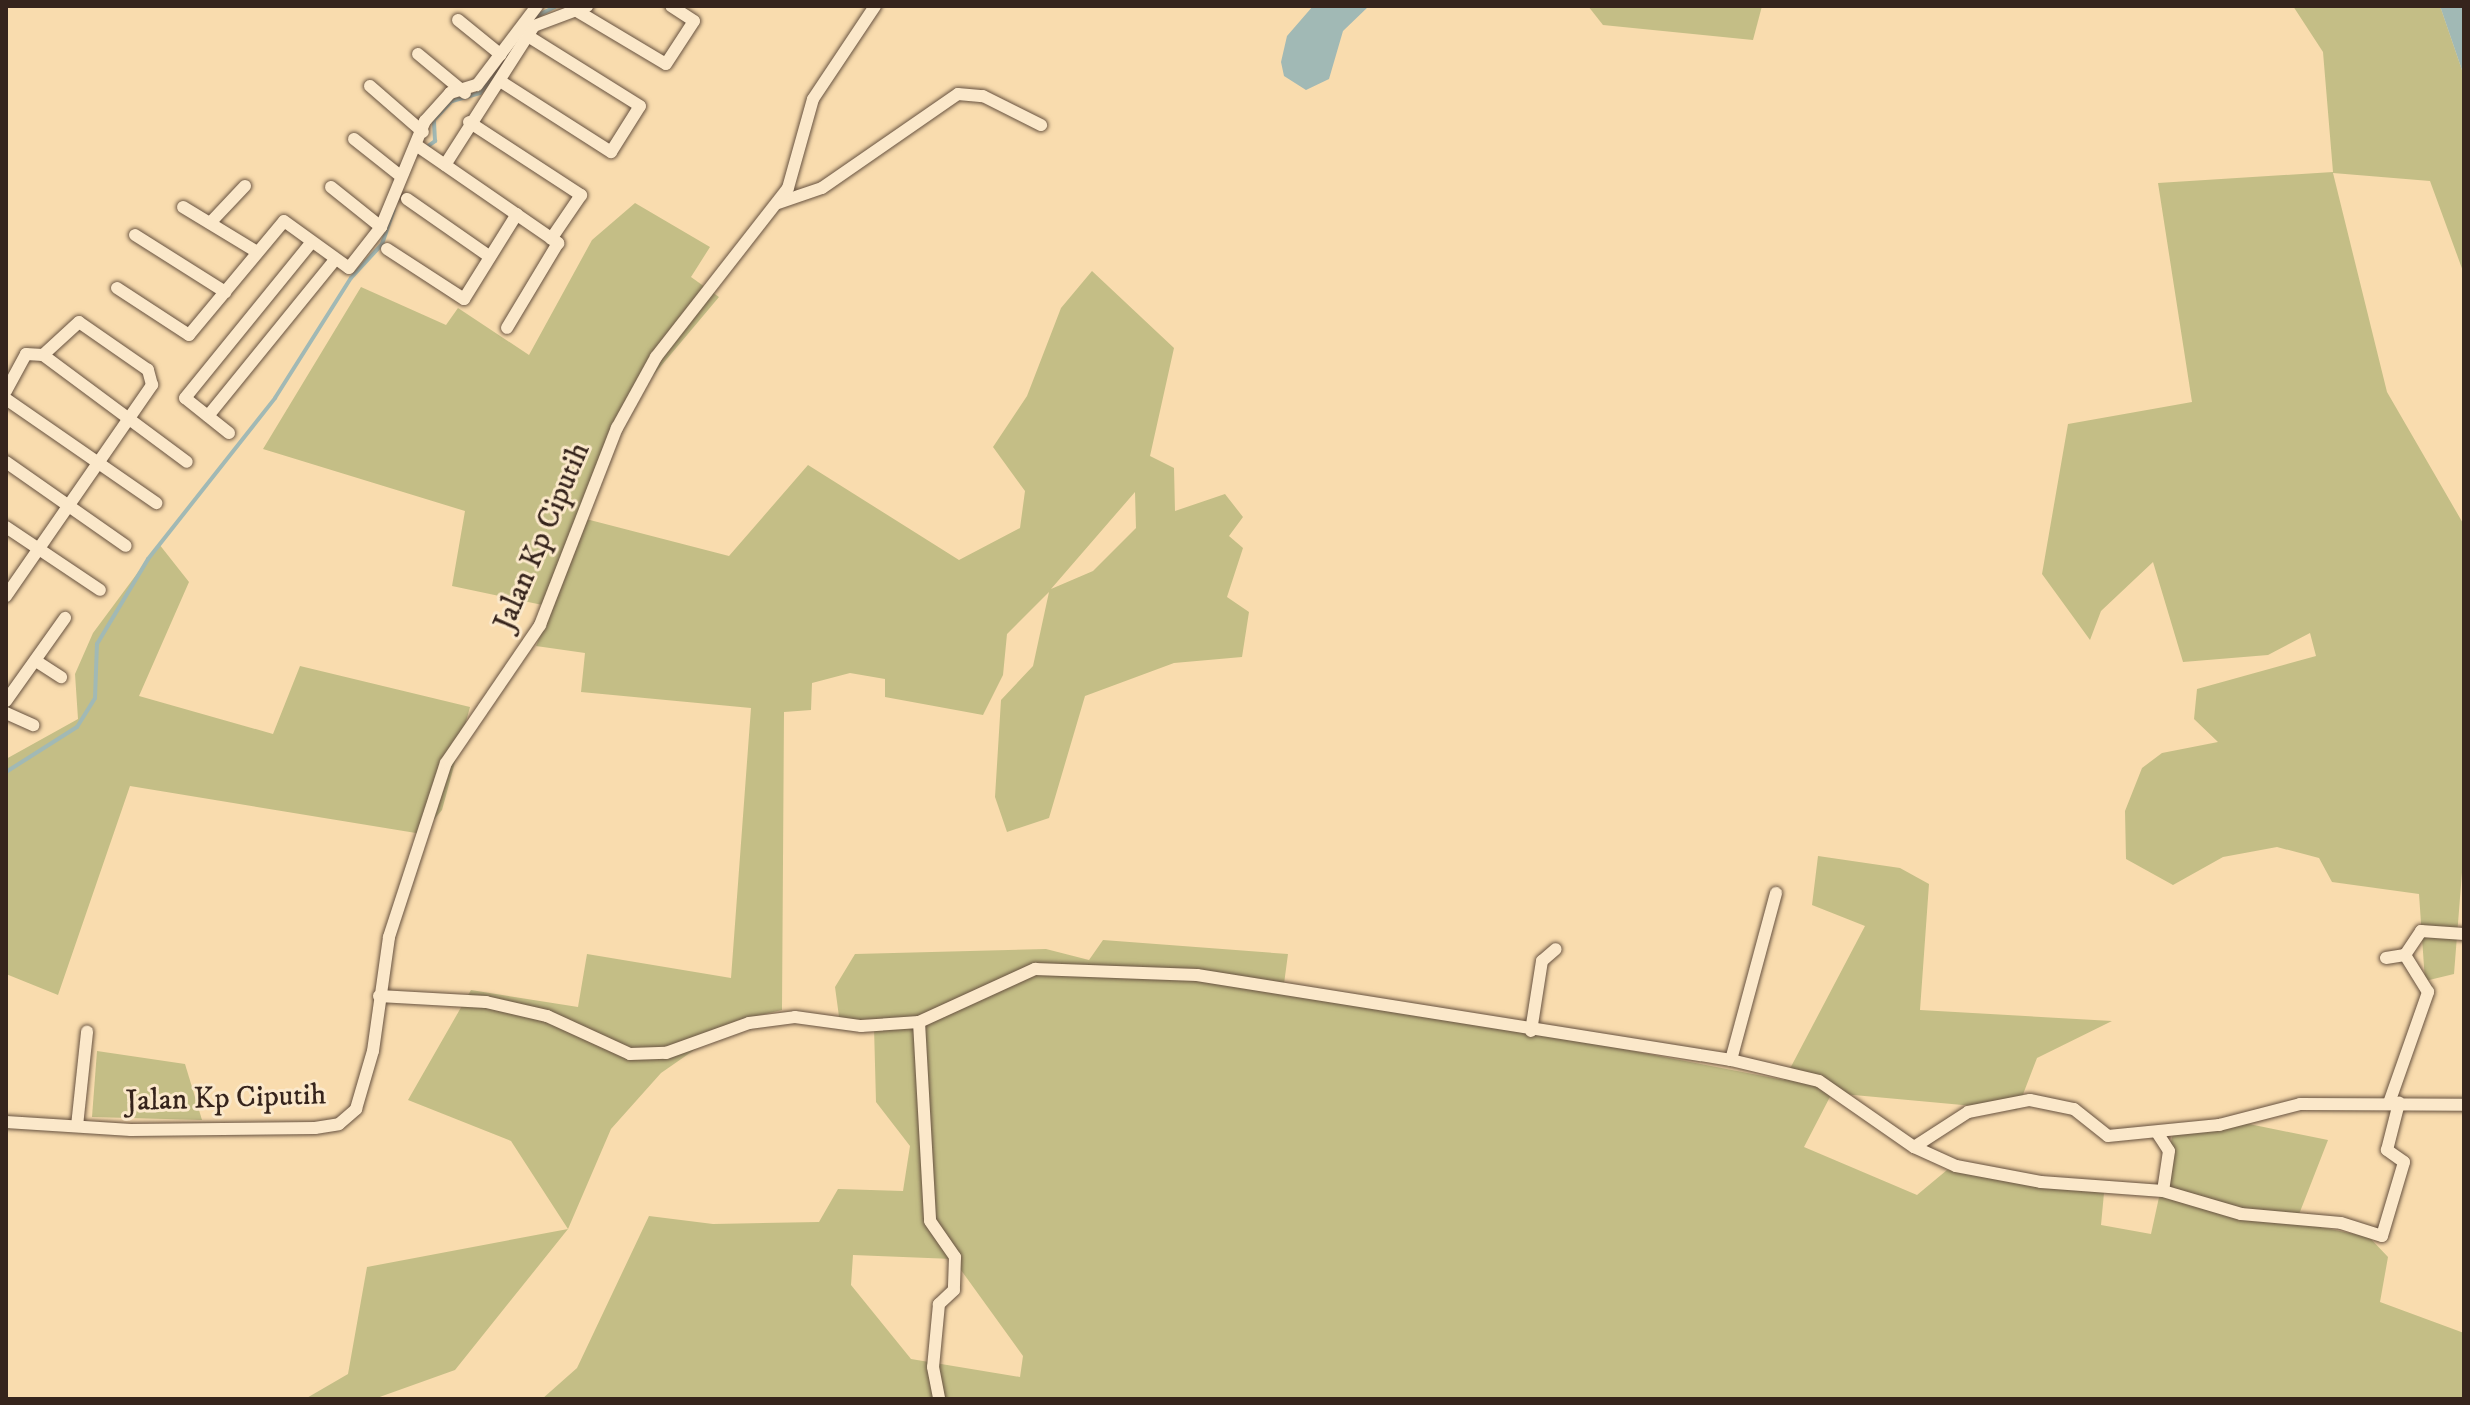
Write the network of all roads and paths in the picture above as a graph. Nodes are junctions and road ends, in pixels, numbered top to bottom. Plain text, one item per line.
1 (587, 6) edge
2 (671, 6) edge
3 (875, 6) edge
4 (529, 8) edge
5 (572, 8) edge
6 (458, 20) dead end
7 (528, 36) junction
8 (418, 54) dead end
9 (501, 55) junction
10 (500, 81) junction
11 (370, 86) dead end
12 (465, 93) junction
13 (469, 122) junction
14 (1041, 125) dead end
15 (423, 132) junction
16 (354, 139) dead end
17 (416, 145) junction
18 (445, 165) junction
19 (398, 174) junction
20 (245, 186) dead end
21 (331, 187) dead end
22 (407, 199) dead end
23 (778, 203) junction
24 (183, 207) dead end
25 (517, 214) junction
26 (210, 223) junction
27 (381, 227) junction
28 (135, 235) dead end
29 (551, 239) junction
30 (312, 242) junction
31 (387, 249) dead end
32 (257, 252) junction
33 (490, 257) junction
34 (335, 260) junction
35 (117, 288) dead end
36 (225, 292) junction
37 (507, 328) dead end
38 (43, 355) junction
39 (6, 391) edge
40 (6, 399) edge
41 (208, 416) junction
42 (129, 419) junction
43 (229, 433) dead end
44 (6, 462) edge
45 (98, 462) junction
46 (187, 462) dead end
47 (68, 503) junction
48 (156, 503) dead end
49 (6, 527) edge
50 (126, 546) dead end
51 (40, 548) junction
52 (100, 590) dead end
53 (6, 596) edge
54 (65, 618) dead end
55 (36, 661) junction
56 (61, 677) dead end
57 (6, 701) edge
58 (6, 713) edge
59 (33, 725) dead end
60 (1776, 893) dead end
61 (2464, 934) edge
62 (1556, 949) dead end
63 (2405, 955) junction
64 (2386, 958) dead end
65 (379, 996) junction
66 (919, 1022) junction
67 (1531, 1031) junction
68 (87, 1032) dead end
69 (1731, 1060) junction
70 (2394, 1103) junction
71 (2464, 1105) edge
72 (6, 1122) edge
73 (77, 1126) junction
74 (2158, 1134) junction
75 (1914, 1147) junction
76 (2163, 1191) junction
77 (939, 1399) edge

1 - 5 street
2 - 5 street
3 - 23 street, Jalan Kp Ciputih
4 - 9 street
5 - 7 street
6 - 9 street
7 - 10 street
7 - 10 street
8 - 12 street
9 - 12 street
10 - 13 street
11 - 15 street
12 - 15 street
13 - 18 street
13 - 29 street
14 - 23 street
15 - 17 street
16 - 19 street
17 - 18 street
17 - 19 street
18 - 25 street
19 - 27 street
20 - 26 street
21 - 27 street
22 - 33 street
23 - 65 street, Jalan Kp Ciputih
24 - 26 street
25 - 29 street
25 - 33 street
26 - 32 street
27 - 34 street
28 - 36 street
29 - 37 street
30 - 32 street
30 - 34 street
30 - 41 street
31 - 33 street
32 - 36 street
34 - 41 street
35 - 36 street
38 - 39 street
38 - 42 street
38 - 42 street
40 - 45 street
41 - 43 street
42 - 45 street
42 - 46 street
44 - 47 street
45 - 47 street
45 - 48 street
47 - 50 street
47 - 51 street
49 - 51 street
51 - 52 street
51 - 53 street
54 - 55 street
55 - 56 street
55 - 57 street
58 - 59 street
60 - 69 street
61 - 63 street
62 - 67 street
63 - 64 street
63 - 70 street
65 - 66 street
65 - 73 street, Jalan Kp Ciputih
66 - 67 street
66 - 77 street
67 - 69 street
68 - 73 street
69 - 75 street
70 - 71 street
70 - 74 street
70 - 76 street
72 - 73 street, Jalan Kp Ciputih
74 - 75 street
74 - 76 street
75 - 76 street

